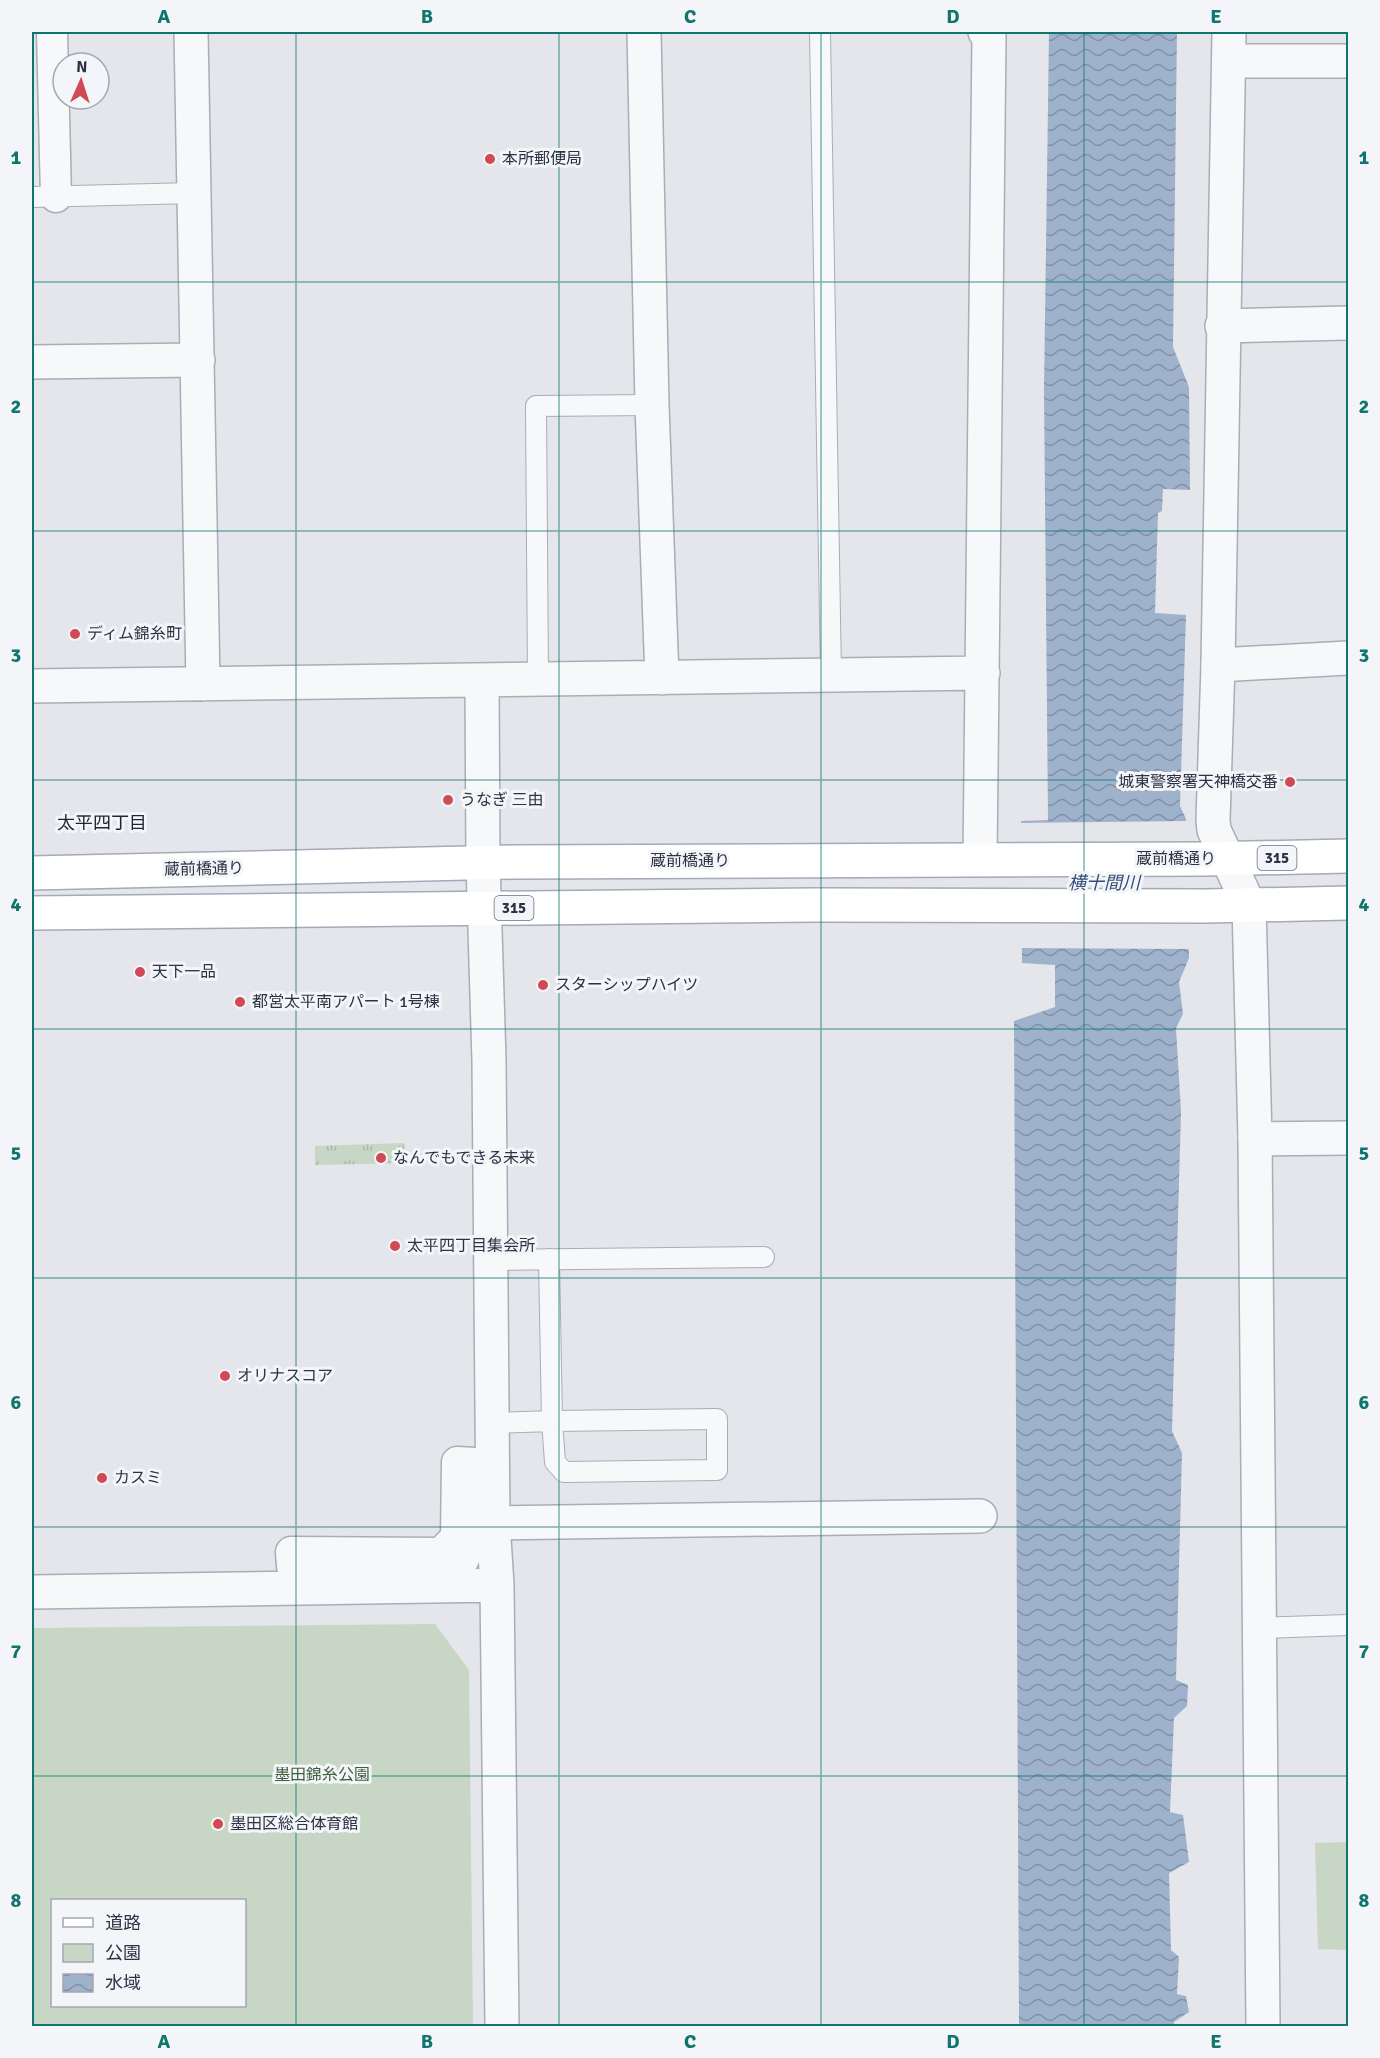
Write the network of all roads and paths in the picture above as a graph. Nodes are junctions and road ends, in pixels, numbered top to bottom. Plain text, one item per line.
1 (52, 32) edge
2 (190, 32) edge
3 (644, 32) edge
4 (820, 32) edge
5 (985, 32) edge
6 (1229, 46) edge
7 (1348, 61) edge
8 (194, 193) junction
9 (44, 197) edge
10 (1348, 323) edge
11 (1222, 326) junction
12 (198, 360) junction
13 (32, 362) edge
14 (652, 405) junction
15 (1348, 658) edge
16 (1218, 665) junction
17 (983, 673) junction
18 (831, 675) junction
19 (662, 678) junction
20 (538, 679) junction
21 (482, 680) junction
22 (203, 684) junction
23 (32, 686) edge
24 (1348, 856) edge
25 (988, 859) junction
26 (1216, 859) junction
27 (483, 863) junction
28 (32, 873) edge
29 (1348, 903) edge
30 (1249, 905) junction
31 (484, 908) junction
32 (32, 913) edge
33 (1348, 1138) edge
34 (1255, 1139) junction
35 (764, 1257) dead end
36 (549, 1259) junction
37 (491, 1260) junction
38 (552, 1421) junction
39 (493, 1423) junction
40 (980, 1516) dead end
41 (483, 1532) junction
42 (497, 1585) junction
43 (32, 1592) edge
44 (1348, 1625) edge
45 (1259, 1628) junction
46 (502, 2026) edge
47 (1263, 2026) edge

1 - 9 street
2 - 8 street
3 - 14 street
4 - 18 lane
5 - 17 street
6 - 7 street
6 - 11 street
8 - 9 lane
8 - 12 street
10 - 11 street
11 - 16 street
12 - 13 street
12 - 22 street
14 - 19 street
14 - 20 lane
15 - 16 street
16 - 26 street
17 - 18 street
17 - 25 street
18 - 19 street
19 - 20 street
20 - 21 street
21 - 22 street
21 - 27 street
22 - 23 street
24 - 26 main road, 蔵前橋通り / 315
25 - 26 main road, 蔵前橋通り / 315
25 - 27 main road, 蔵前橋通り / 315
26 - 30 street
27 - 28 main road, 蔵前橋通り / 315
27 - 31 street
29 - 30 main road, 315
30 - 31 main road, 315
30 - 34 street
31 - 32 main road, 315
31 - 37 street
33 - 34 street
34 - 45 street
35 - 36 lane
36 - 37 lane
36 - 38 lane
37 - 39 street
38 - 38 lane
38 - 39 lane
39 - 41 street
40 - 41 street
41 - 41 street
41 - 42 street
42 - 43 street
42 - 46 street
44 - 45 lane
45 - 47 street

